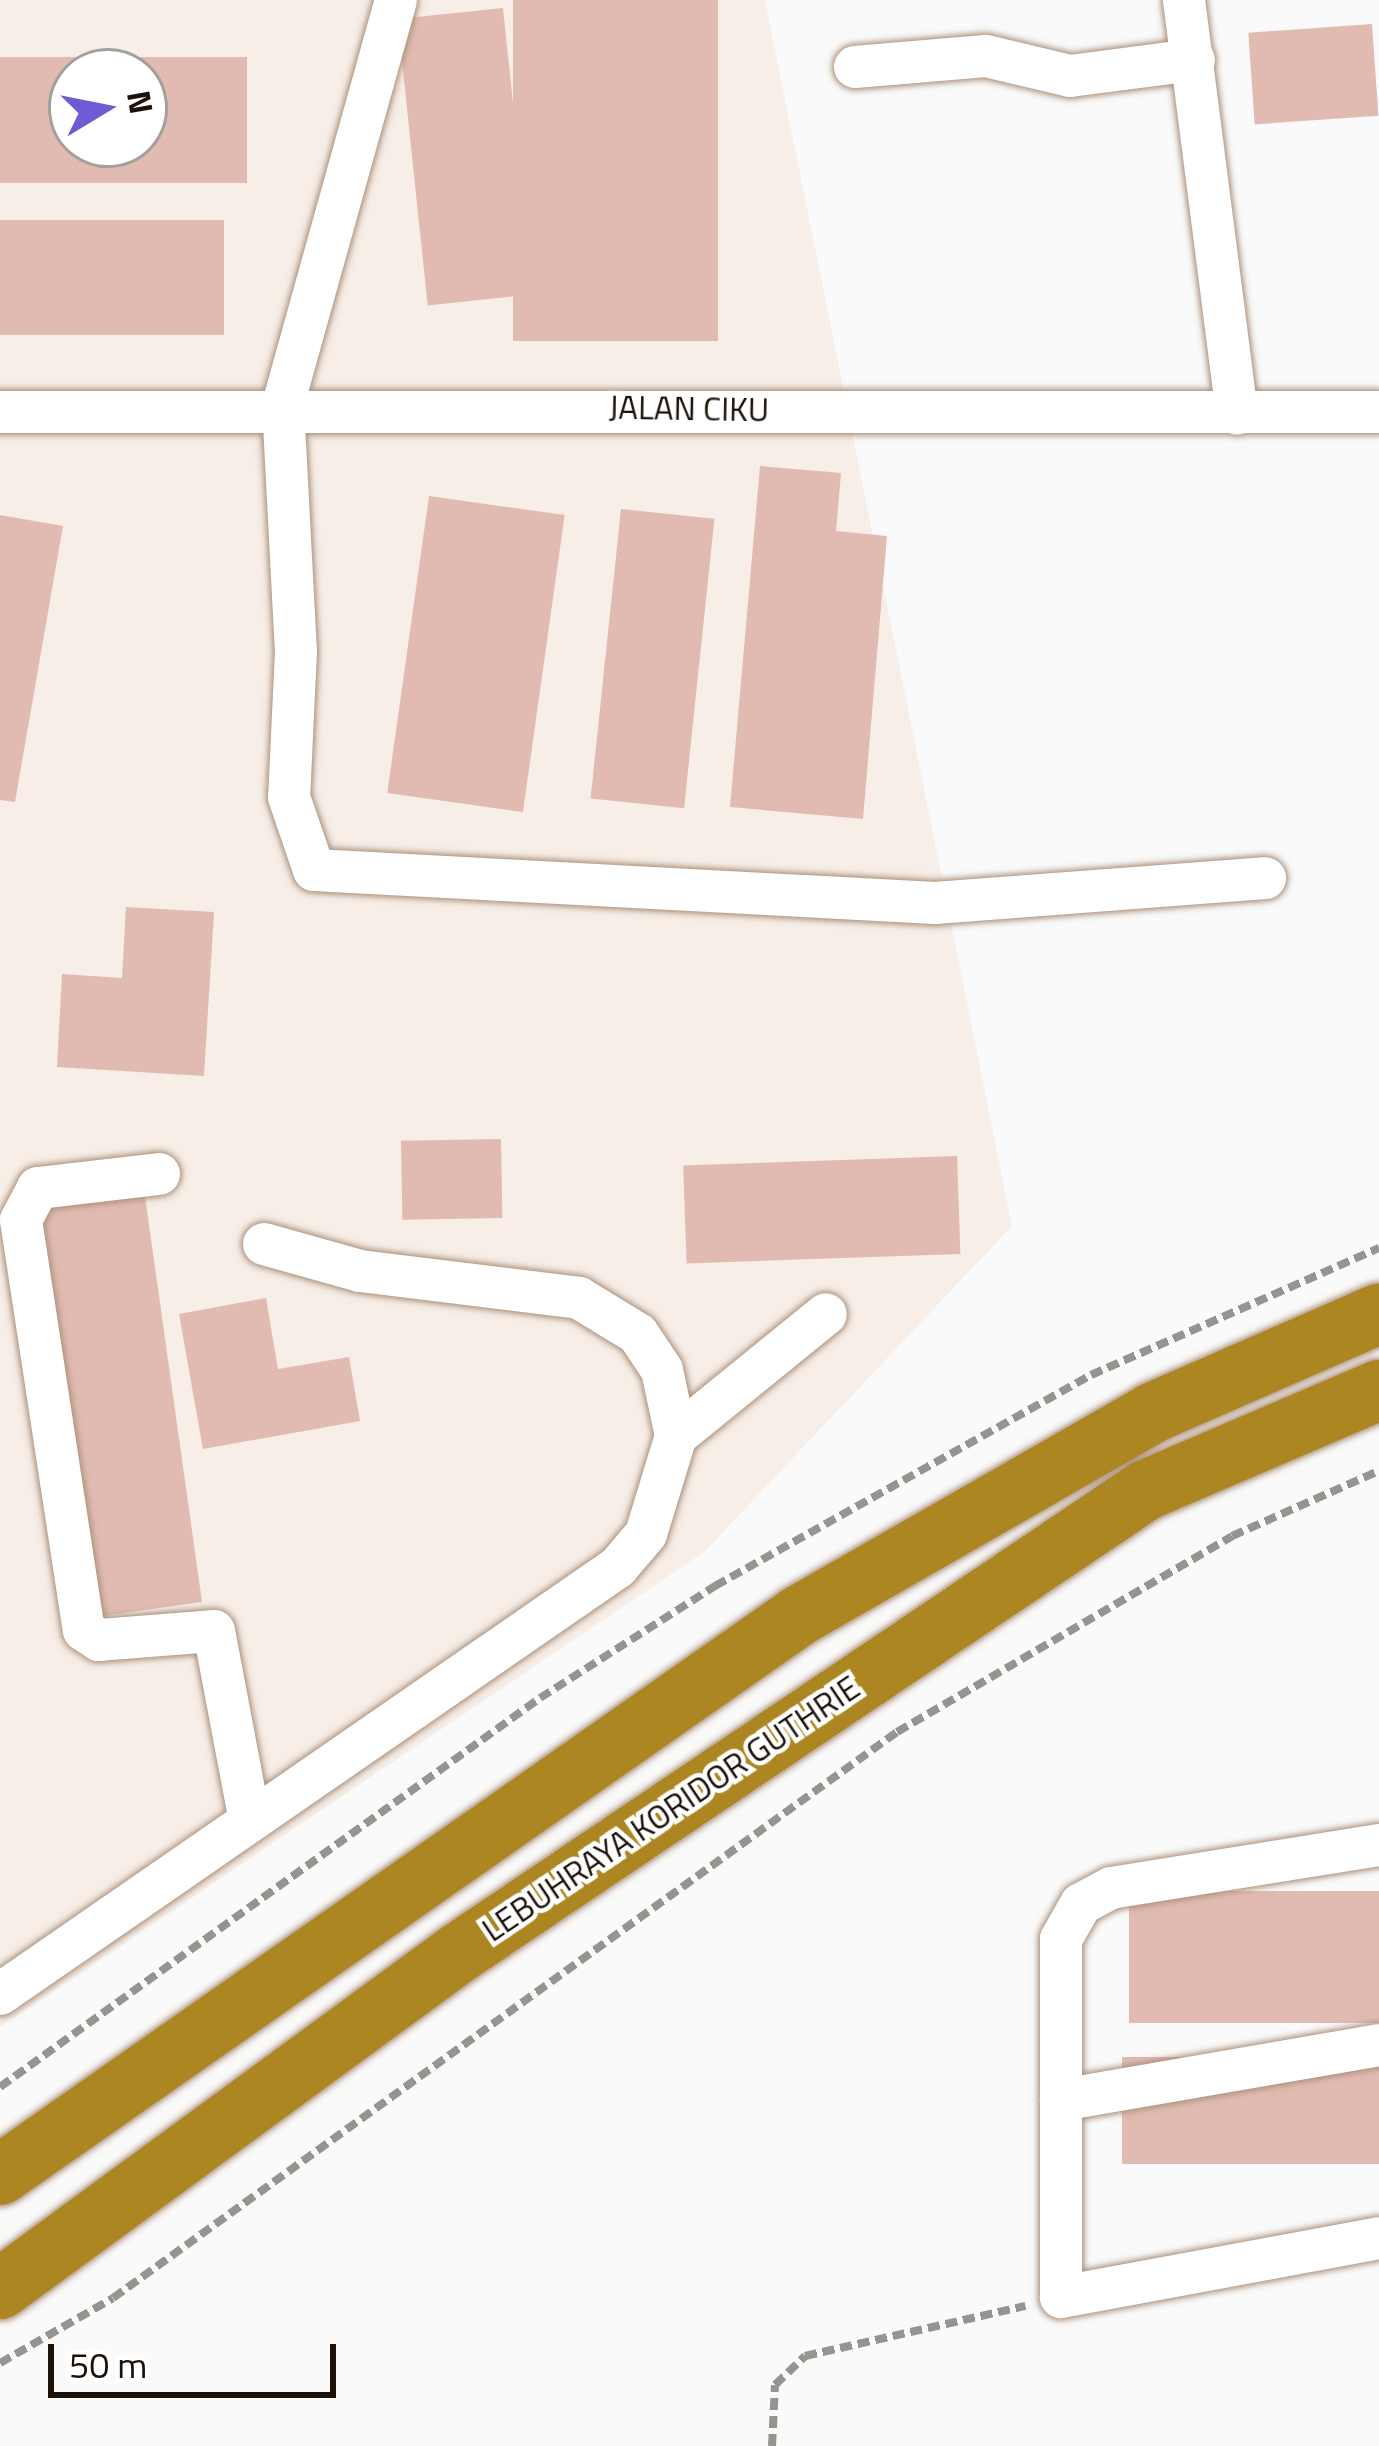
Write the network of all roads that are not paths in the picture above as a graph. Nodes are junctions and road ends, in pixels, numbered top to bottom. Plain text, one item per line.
1 (396, 0) edge
2 (1184, 0) edge
3 (1194, 60) junction
4 (855, 67) dead end
5 (283, 405) junction
6 (0, 412) edge
7 (1379, 412) edge
8 (1237, 414) junction
9 (1265, 878) dead end
10 (159, 1174) dead end
11 (264, 1244) dead end
12 (826, 1314) dead end
13 (1379, 1314) edge
14 (1379, 1390) edge
15 (676, 1436) junction
16 (250, 1821) junction
17 (1379, 1844) edge
18 (0, 1994) edge
19 (1379, 2044) edge
20 (1061, 2100) junction
21 (0, 2175) edge
22 (1379, 2238) edge
23 (0, 2289) edge

1 - 5 street
2 - 3 street
3 - 4 street
3 - 8 street
5 - 6 street, JALAN CIKU
5 - 8 street, JALAN CIKU
5 - 9 street
7 - 8 street, JALAN CIKU
10 - 16 street
11 - 15 street
12 - 15 street
13 - 21 highway
14 - 23 highway, LEBUHRAYA KORIDOR GUTHRIE
15 - 16 street
16 - 18 street
17 - 20 street
19 - 20 street
20 - 22 street

